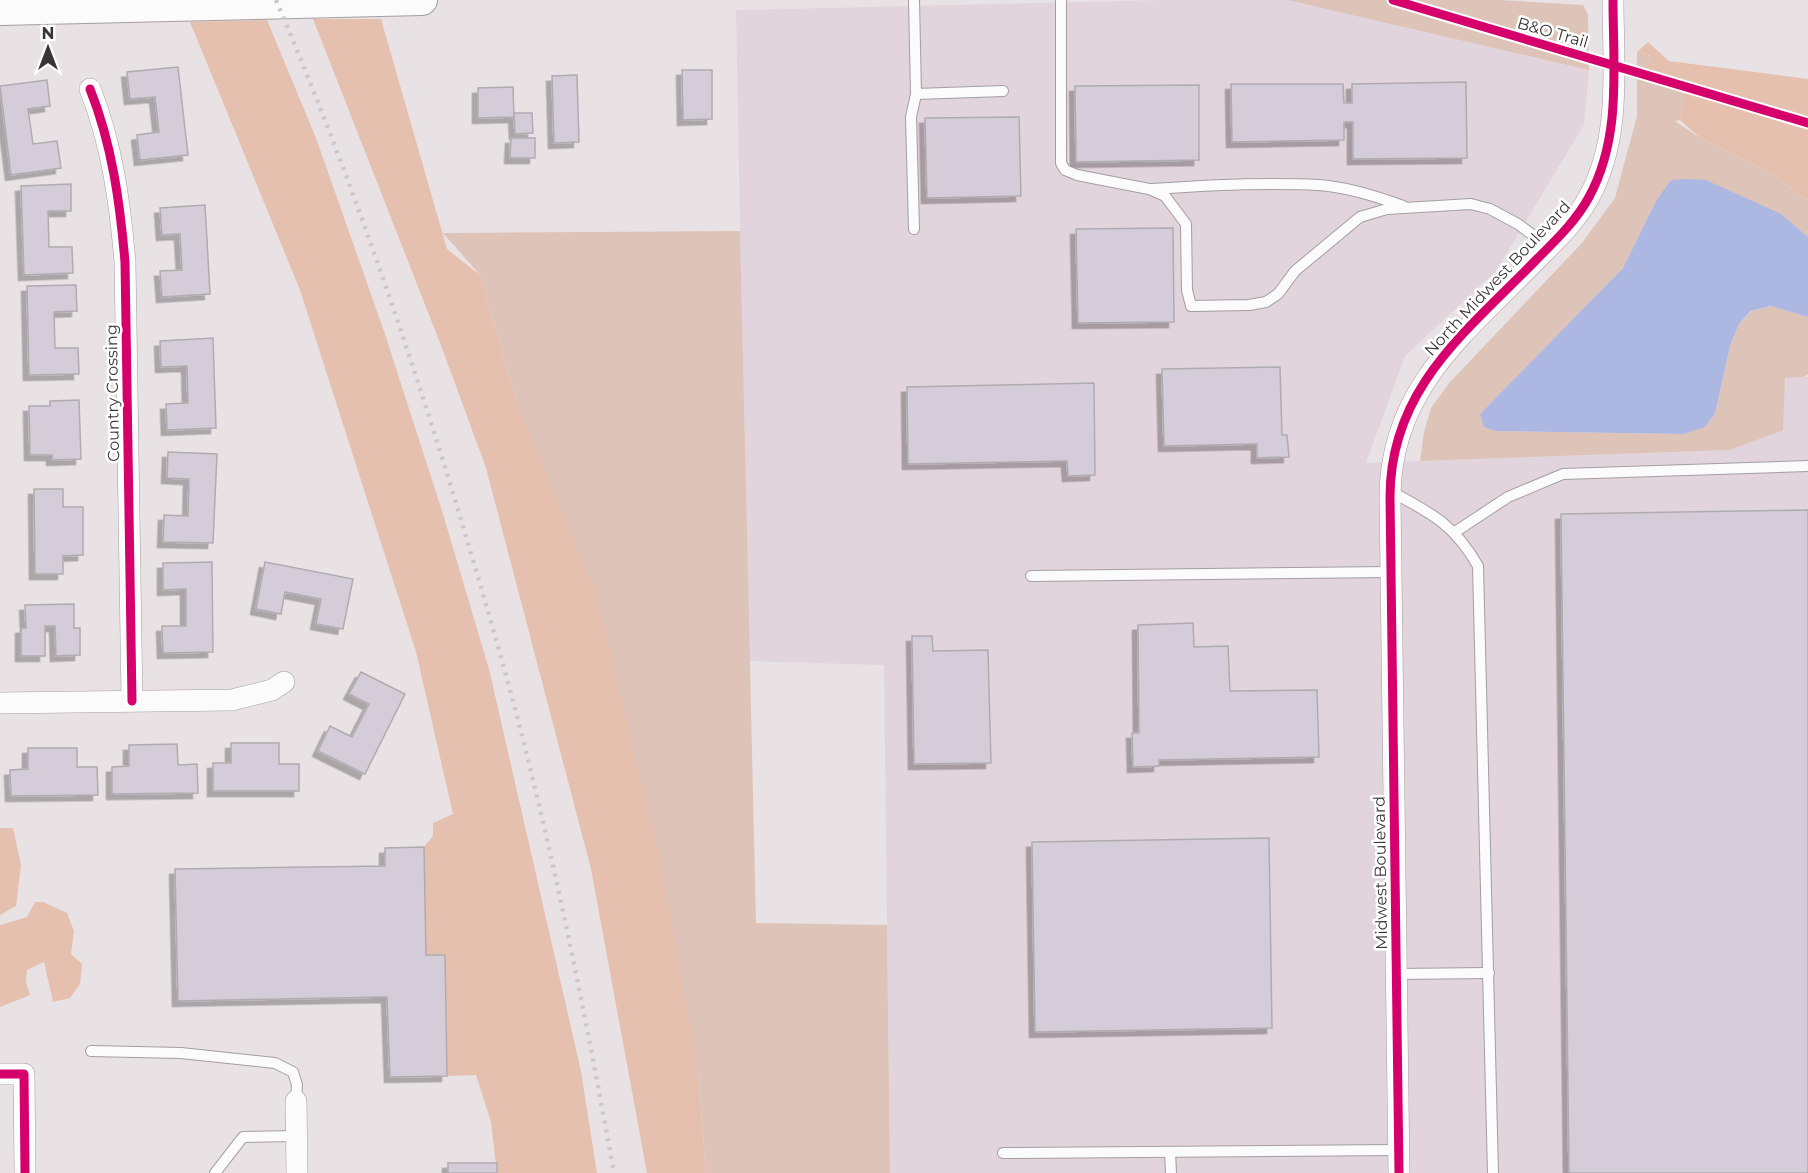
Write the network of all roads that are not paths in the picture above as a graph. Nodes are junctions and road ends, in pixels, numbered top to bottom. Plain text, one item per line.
1 (422, 0) edge
2 (914, 0) edge
3 (1061, 0) edge
4 (1612, 0) edge
5 (0, 10) edge
6 (90, 89) dead end
7 (1003, 91) dead end
8 (916, 94) junction
9 (1149, 189) junction
10 (1408, 208) junction
11 (914, 229) dead end
12 (1549, 247) junction
13 (1808, 466) edge
14 (1390, 491) junction
15 (1455, 532) junction
16 (1391, 572) junction
17 (1031, 576) dead end
18 (284, 682) dead end
19 (132, 701) junction
20 (0, 703) edge
21 (1489, 973) junction
22 (1396, 974) junction
23 (91, 1051) dead end
24 (0, 1074) edge
25 (296, 1101) joint
26 (296, 1136) junction
27 (1398, 1150) junction
28 (1170, 1152) junction
29 (1003, 1153) dead end
30 (25, 1173) edge
31 (215, 1173) edge
32 (297, 1173) edge
33 (1171, 1173) edge
34 (1399, 1173) edge
35 (1492, 1173) edge

1 - 5 street
2 - 8 lane
3 - 9 lane
4 - 12 street, North Midwest Boulevard
6 - 19 street, Country Crossing
7 - 8 lane
8 - 11 lane
9 - 10 lane
9 - 10 lane
10 - 12 lane
12 - 14 street, North Midwest Boulevard
13 - 15 lane
14 - 15 lane
14 - 16 street, North Midwest Boulevard
15 - 21 lane
16 - 17 lane
16 - 22 street, Midwest Boulevard
18 - 19 street
19 - 20 street
21 - 22 lane
21 - 35 lane
22 - 27 street, Midwest Boulevard
23 - 25 lane
24 - 30 street
25 - 26 street
26 - 31 lane
26 - 32 street
27 - 28 lane
27 - 34 street, Midwest Boulevard
28 - 29 lane
28 - 33 lane

